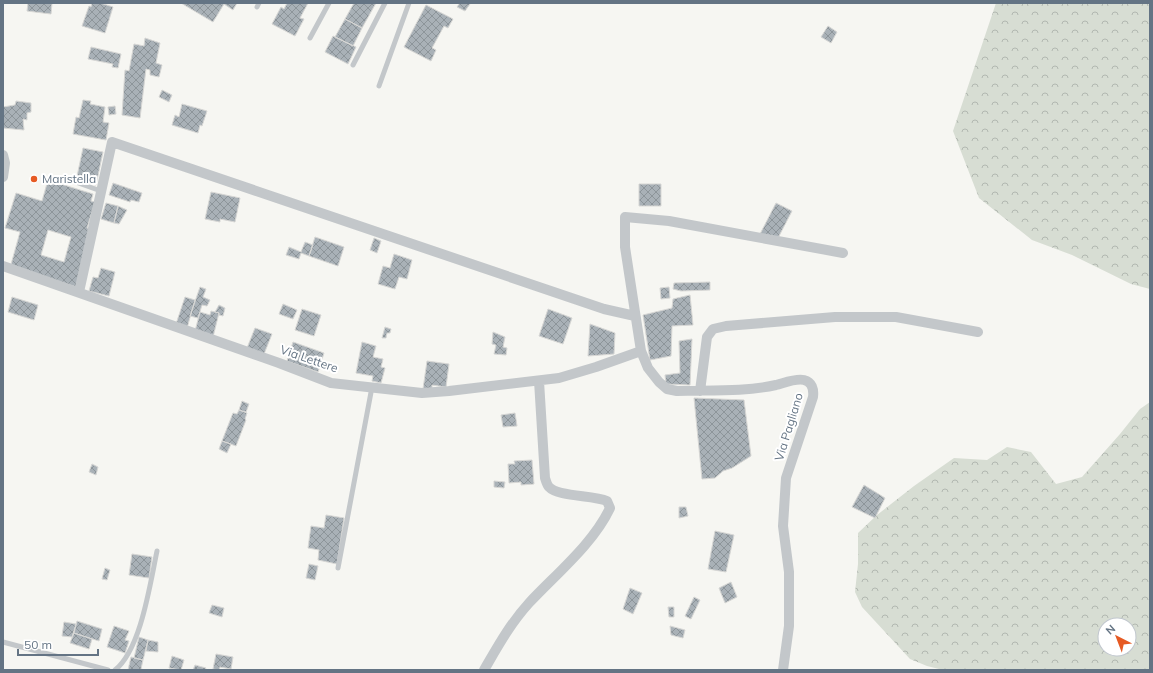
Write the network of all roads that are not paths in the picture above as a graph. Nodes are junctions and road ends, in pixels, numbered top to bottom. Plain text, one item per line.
1 (329, 3) edge
2 (385, 3) edge
3 (409, 3) edge
4 (310, 38) dead end
5 (353, 65) dead end
6 (379, 86) dead end
7 (3, 156) edge
8 (3, 177) edge
9 (70, 180) dead end
10 (101, 191) junction
11 (843, 253) dead end
12 (3, 266) edge
13 (79, 292) junction
14 (635, 316) junction
15 (978, 332) dead end
16 (641, 351) junction
17 (539, 381) junction
18 (372, 387) junction
19 (700, 390) junction
20 (157, 552) dead end
21 (338, 568) dead end
22 (3, 642) edge
23 (108, 670) edge
24 (115, 670) edge
25 (484, 670) edge
26 (783, 670) edge

1 - 4 lane
2 - 5 lane
3 - 6 lane
7 - 8 street
9 - 10 lane
10 - 13 street
10 - 14 street
11 - 14 street, Via Pagliano
12 - 13 street, Via Lettere
13 - 18 street, Via Lettere
14 - 16 street, Via Pagliano
15 - 19 street
16 - 17 street, Via Lettere
16 - 19 street, Via Pagliano
17 - 18 street, Via Lettere
17 - 25 street
18 - 21 lane
19 - 26 street, Via Pagliano
20 - 24 lane
22 - 23 lane

